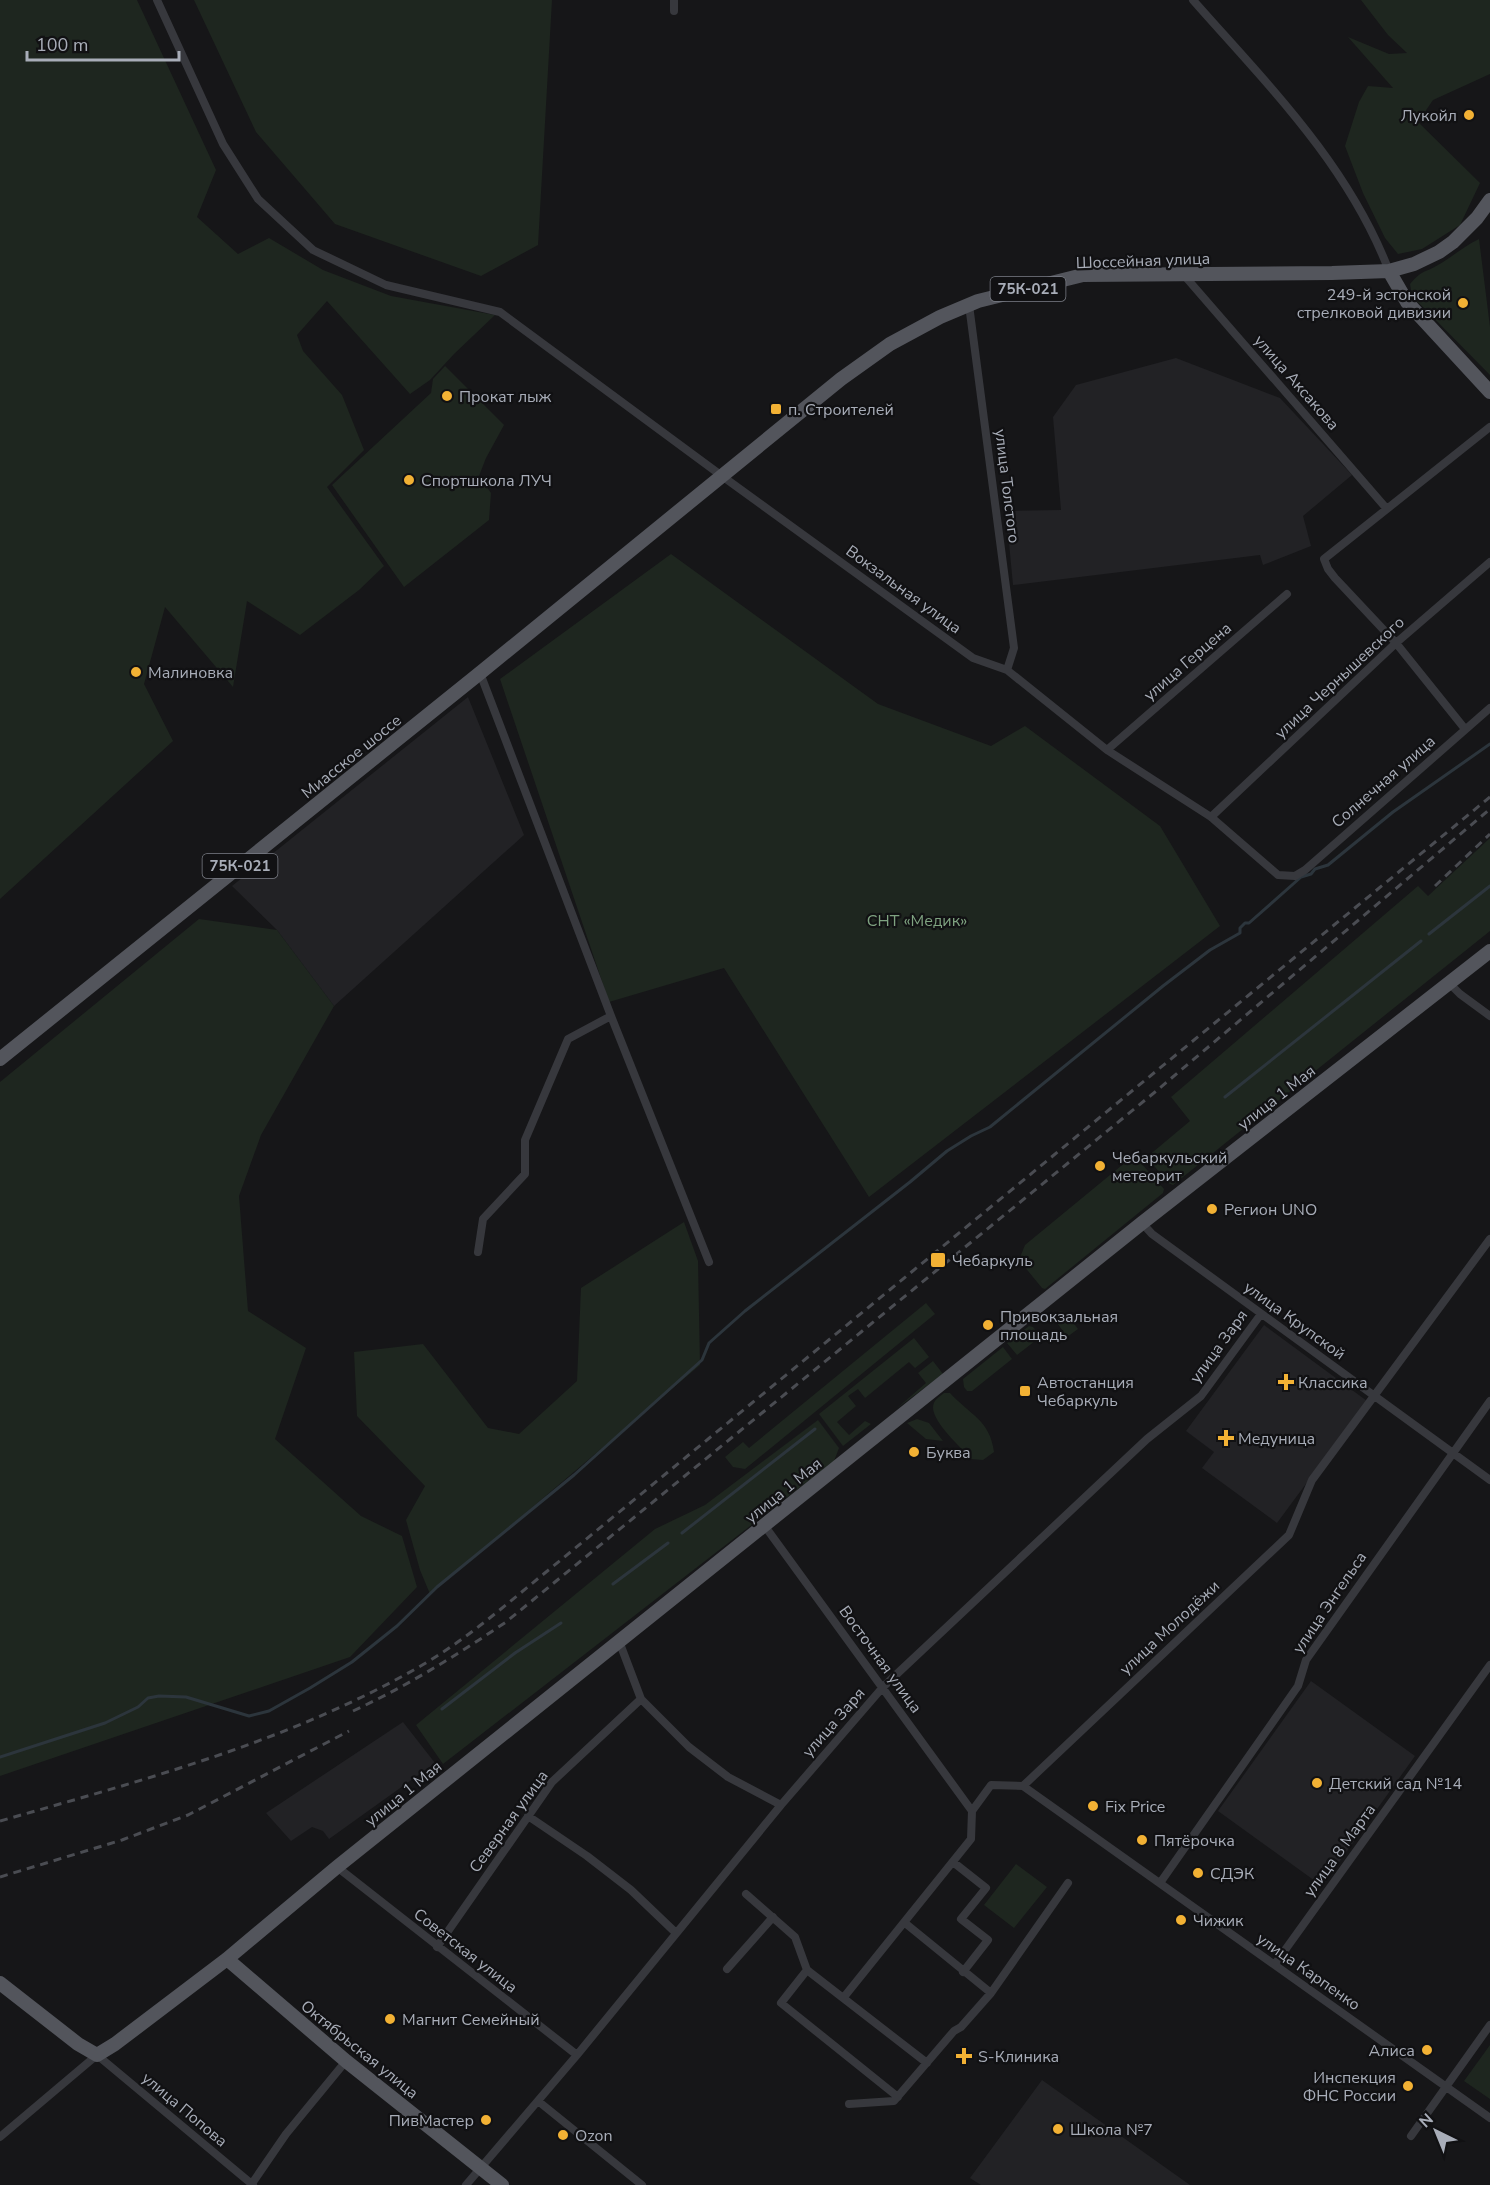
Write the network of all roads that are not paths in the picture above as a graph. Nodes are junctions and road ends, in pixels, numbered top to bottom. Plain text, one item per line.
1 (157, 0) edge
2 (674, 0) edge
3 (1193, 0) edge
4 (674, 11) dead end
5 (1490, 201) edge
6 (1389, 270) junction
7 (1183, 274) junction
8 (969, 305) junction
9 (1490, 392) edge
10 (1490, 427) edge
11 (722, 476) junction
12 (1387, 509) junction
13 (1490, 562) edge
14 (1287, 594) dead end
15 (1396, 643) junction
16 (1007, 670) junction
17 (480, 673) junction
18 (1490, 708) edge
19 (1465, 729) junction
20 (1107, 750) junction
21 (1211, 817) junction
22 (1295, 876) joint
23 (1490, 951) edge
24 (1449, 983) junction
25 (611, 1016) junction
26 (1490, 1016) edge
27 (0, 1059) edge
28 (1142, 1223) junction
29 (1490, 1239) edge
30 (478, 1252) dead end
31 (709, 1262) dead end
32 (1261, 1314) junction
33 (1374, 1396) junction
34 (1490, 1401) edge
35 (1452, 1453) junction
36 (1490, 1480) edge
37 (764, 1526) junction
38 (620, 1641) junction
39 (1490, 1665) edge
40 (883, 1687) junction
41 (641, 1699) junction
42 (1023, 1786) junction
43 (781, 1805) junction
44 (972, 1812) junction
45 (528, 1816) junction
46 (953, 1862) junction
47 (337, 1867) junction
48 (1068, 1883) dead end
49 (1160, 1883) junction
50 (746, 1894) dead end
51 (773, 1917) junction
52 (905, 1923) junction
53 (676, 1933) junction
54 (437, 1947) junction
55 (227, 1959) junction
56 (1275, 1964) junction
57 (727, 1969) dead end
58 (807, 1970) junction
59 (963, 1972) junction
60 (0, 1983) edge
61 (991, 1993) junction
62 (844, 1997) junction
63 (1490, 2025) edge
64 (97, 2055) junction
65 (577, 2055) junction
66 (346, 2061) junction
67 (927, 2063) junction
68 (1446, 2086) junction
69 (898, 2097) junction
70 (538, 2101) junction
71 (849, 2104) dead end
72 (1490, 2118) edge
73 (1411, 2136) dead end
74 (0, 2137) edge
75 (481, 2168) junction
76 (252, 2185) edge
77 (466, 2185) edge
78 (502, 2185) edge
79 (642, 2185) edge

1 - 11 street, Вокзальная улица
2 - 4 street
3 - 6 street
5 - 6 main road, Шоссейная улица / 75К-021
6 - 7 main road, Шоссейная улица / 75К-021
6 - 9 main road
7 - 8 main road, Шоссейная улица / 75К-021
7 - 12 street, улица Аксакова
8 - 11 main road, Шоссейная улица / 75К-021
8 - 16 street, улица Толстого
10 - 12 street
11 - 16 street, Вокзальная улица
11 - 17 main road, Миасское шоссе / 75К-021
12 - 15 street
13 - 15 street, улица Чернышевского
14 - 20 street, улица Герцена
15 - 19 street
15 - 21 street, улица Чернышевского
16 - 20 street, Вокзальная улица
17 - 25 street
17 - 27 main road, Миасское шоссе / 75К-021
18 - 19 street, Солнечная улица
19 - 22 street, Солнечная улица
20 - 21 street, Вокзальная улица
21 - 22 street, Вокзальная улица
23 - 24 main road, улица 1 Мая
24 - 26 street
24 - 28 main road, улица 1 Мая
25 - 30 street
25 - 31 street
28 - 32 street, улица Крупской
28 - 37 main road, улица 1 Мая
29 - 33 street, улица Молодёжи
32 - 33 street, улица Крупской
32 - 40 street, улица Заря
33 - 35 street, улица Крупской
33 - 42 street, улица Молодёжи
34 - 35 street, улица Энгельса
35 - 36 street, улица Крупской
35 - 49 street, улица Энгельса
37 - 38 main road, улица 1 Мая
37 - 40 street, Восточная улица
38 - 41 street
38 - 47 main road, улица 1 Мая
39 - 56 street, улица 8 Марта
40 - 43 street, улица Заря
40 - 44 street, Восточная улица
41 - 43 street
41 - 45 street, Северная улица
42 - 44 street
42 - 49 street, улица Карпенко
43 - 53 street, улица Заря
44 - 46 street
45 - 53 street
45 - 54 street, Северная улица
46 - 52 street
46 - 59 street
47 - 54 street, Советская улица
47 - 55 main road, улица 1 Мая
48 - 61 street
49 - 56 street, улица Карпенко
50 - 51 street
51 - 57 street
51 - 58 street
52 - 59 street
52 - 62 street
53 - 65 street, улица Заря
54 - 65 street, Советская улица
55 - 64 main road, улица 1 Мая
55 - 66 main road, Октябрьская улица
56 - 68 street, улица Карпенко
58 - 62 street
58 - 69 street
59 - 61 street
60 - 64 main road
61 - 67 street
62 - 67 street
63 - 68 street
64 - 74 street
64 - 76 street, улица Попова
65 - 70 street, улица Заря
66 - 75 main road, Октябрьская улица
66 - 76 street
67 - 69 street
68 - 72 street, улица Карпенко
68 - 73 street
69 - 71 street
70 - 75 street, улица Заря
70 - 79 street
75 - 77 street, улица Заря
75 - 78 main road, Октябрьская улица

